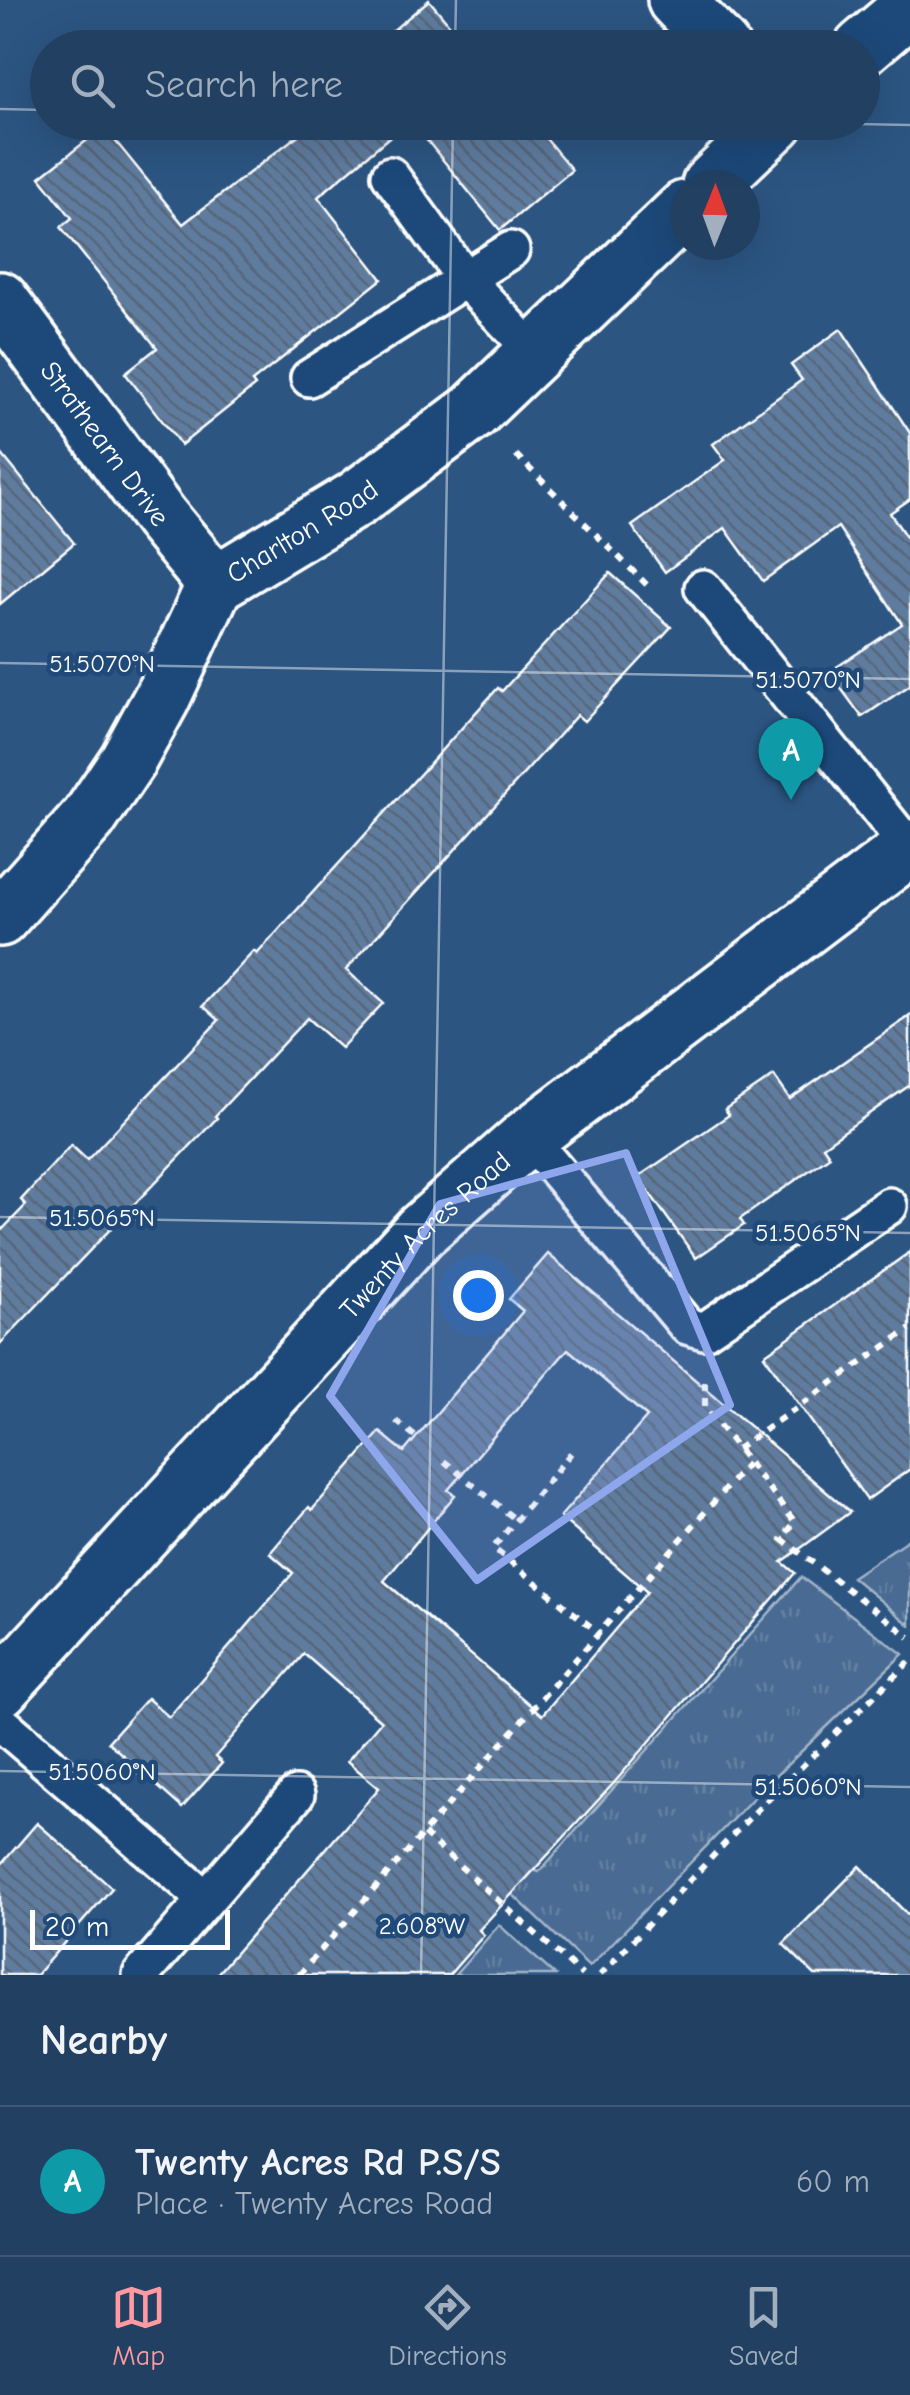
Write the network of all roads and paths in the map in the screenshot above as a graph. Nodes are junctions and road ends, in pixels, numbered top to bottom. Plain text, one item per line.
1 (676, 0) edge
2 (910, 7) edge
3 (705, 30) edge
4 (880, 33) edge
5 (757, 140) edge
6 (726, 170) edge
7 (390, 175) dead end
8 (670, 223) edge
9 (511, 250) dead end
10 (465, 279) junction
11 (0, 300) edge
12 (534, 352) junction
13 (309, 378) dead end
14 (472, 412) junction
15 (214, 584) junction
16 (702, 588) joint
17 (910, 848) edge
18 (0, 918) edge
19 (528, 1137) junction
20 (890, 1206) dead end
21 (910, 1329) edge
22 (704, 1332) junction
23 (396, 1421) dead end
24 (416, 1437) dead end
25 (737, 1450) junction
26 (570, 1453) dead end
27 (444, 1461) dead end
28 (748, 1463) junction
29 (516, 1520) junction
30 (600, 1634) junction
31 (910, 1638) edge
32 (910, 1660) edge
33 (0, 1689) edge
34 (0, 1722) edge
35 (296, 1795) dead end
36 (424, 1834) junction
37 (206, 1899) junction
38 (141, 1975) edge
39 (300, 1975) edge
40 (582, 1975) edge
41 (600, 1975) edge

1 - 3 street
2 - 4 street
5 - 6 street
7 - 10 lane
8 - 12 street, Charlton Road
9 - 10 lane
10 - 12 lane
10 - 13 lane
11 - 15 street, Strathearn Drive
12 - 14 street, Charlton Road
14 - 15 street, Charlton Road
14 - 16 path
15 - 18 street, Charlton Road
16 - 17 lane
17 - 19 street, Twenty Acres Road
19 - 22 lane
19 - 33 street, Twenty Acres Road
20 - 22 lane
21 - 25 path
22 - 25 path
23 - 24 path
25 - 28 path
26 - 29 path
27 - 29 path
28 - 30 path
28 - 31 path
29 - 30 path
30 - 36 path
32 - 41 path
34 - 37 lane
35 - 37 lane
36 - 39 path
36 - 40 path
37 - 38 lane

